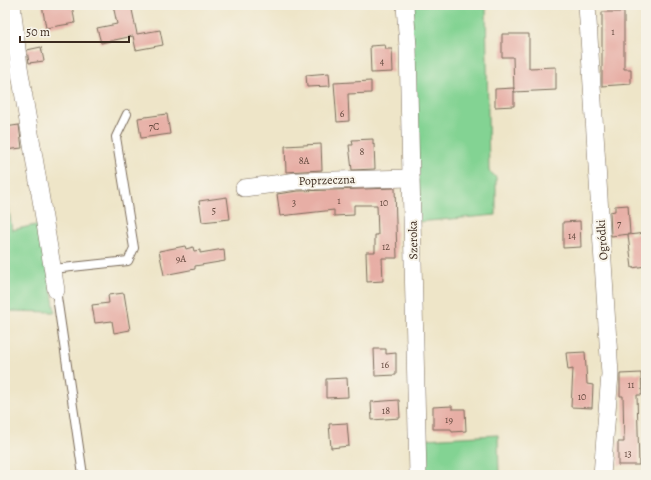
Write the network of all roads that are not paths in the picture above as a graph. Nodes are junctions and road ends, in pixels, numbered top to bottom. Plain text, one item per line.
1 (12, 5) edge
2 (405, 5) edge
3 (587, 5) edge
4 (126, 114) dead end
5 (411, 178) junction
6 (244, 188) dead end
7 (52, 269) junction
8 (56, 290) joint
9 (83, 475) edge
10 (418, 475) edge
11 (602, 475) edge

1 - 7 street
2 - 5 street, Szeroka
3 - 11 street, Ogródki
4 - 7 lane
5 - 6 street, Poprzeczna
5 - 10 street, Szeroka
7 - 8 street
8 - 9 lane

